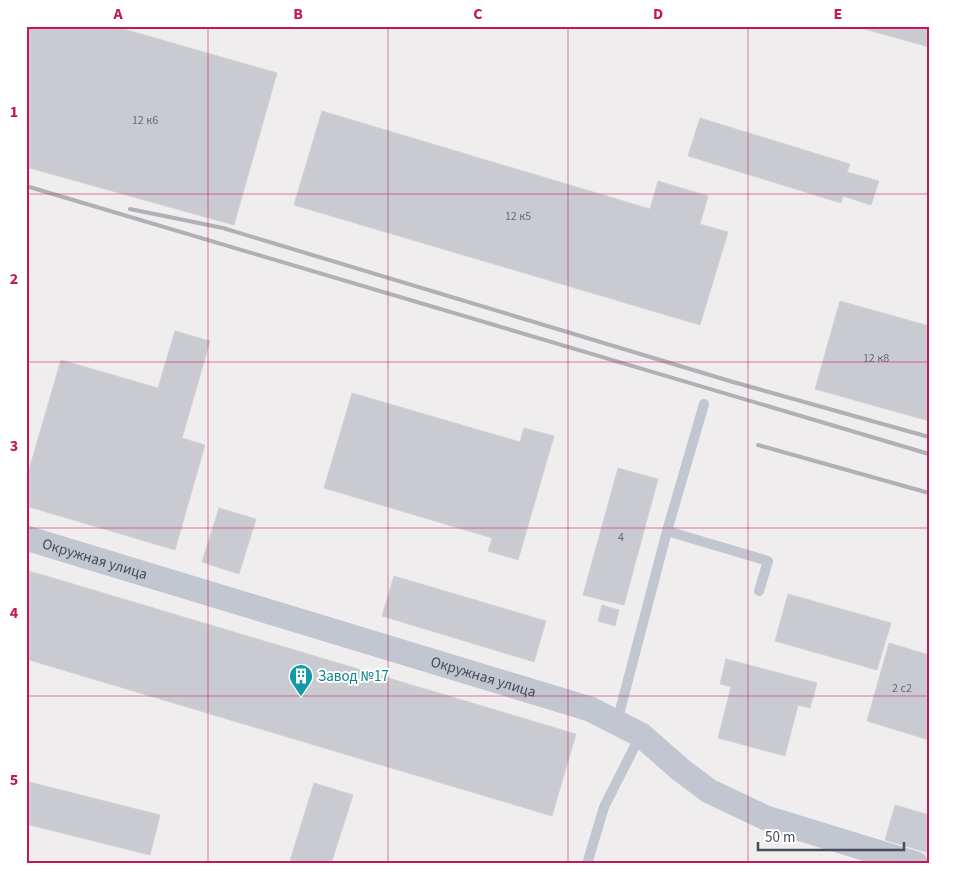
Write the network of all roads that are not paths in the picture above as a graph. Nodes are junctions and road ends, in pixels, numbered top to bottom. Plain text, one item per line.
1 (704, 404) dead end
2 (667, 531) junction
3 (26, 538) edge
4 (759, 591) dead end
5 (617, 722) junction
6 (641, 735) junction
7 (587, 864) edge
8 (916, 864) edge

1 - 2 lane
2 - 4 lane
2 - 5 lane
3 - 5 street, Окружная улица
5 - 6 street, Окружная улица
6 - 7 lane
6 - 8 street, Окружная улица

